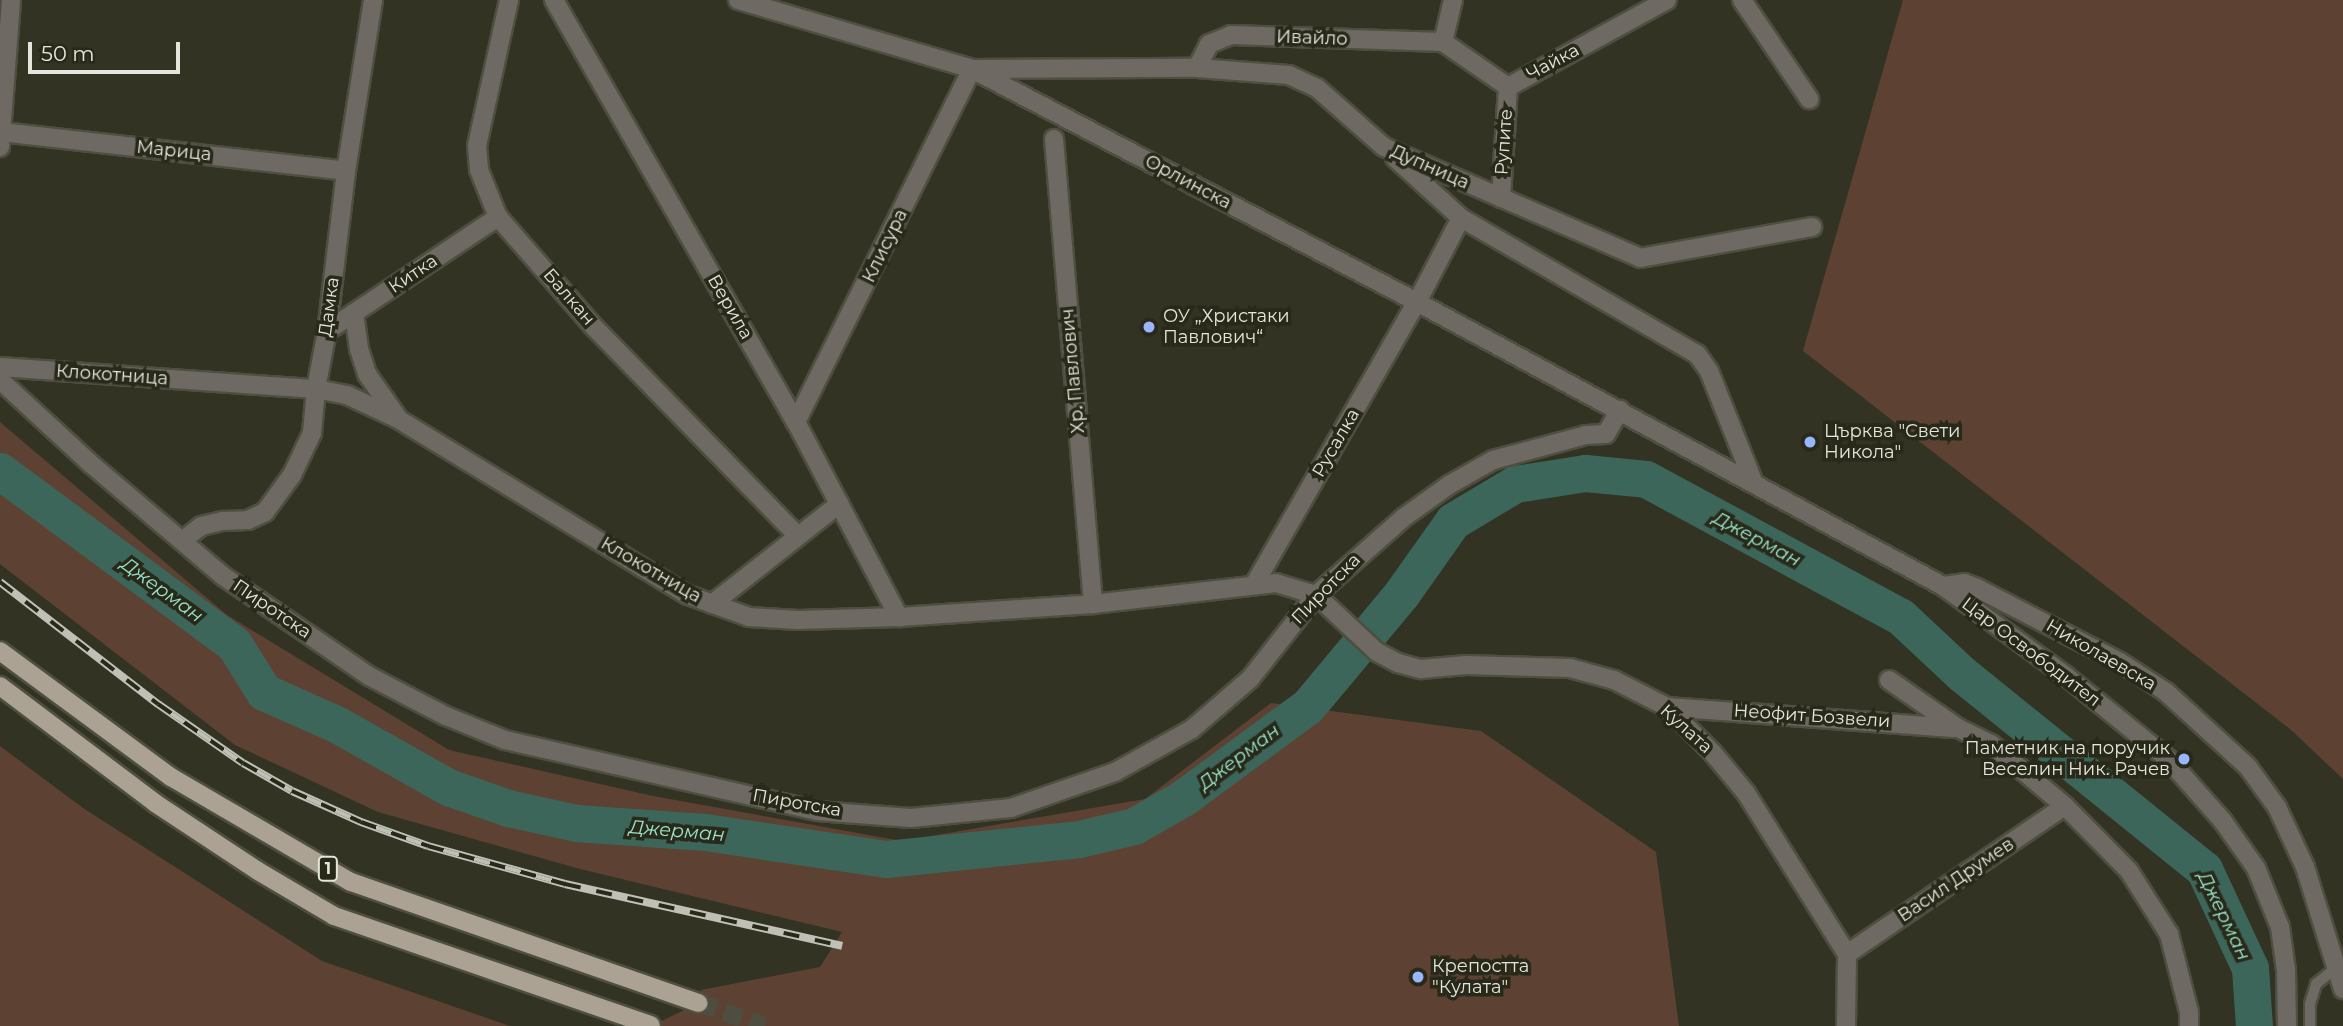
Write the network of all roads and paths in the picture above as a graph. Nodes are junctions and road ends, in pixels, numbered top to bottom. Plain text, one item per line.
1 (10, 0) edge
2 (373, 0) edge
3 (509, 0) edge
4 (554, 0) edge
5 (738, 0) edge
6 (1453, 0) edge
7 (1667, 0) edge
8 (1742, 0) edge
9 (1443, 42) junction
10 (1197, 68) junction
11 (972, 69) junction
12 (1508, 86) junction
13 (1810, 99) dead end
14 (1054, 139) dead end
15 (1, 140) edge
16 (1384, 147) junction
17 (346, 171) junction
18 (1501, 198) junction
19 (498, 217) junction
20 (1461, 218) junction
21 (1812, 227) dead end
22 (1417, 302) junction
23 (354, 313) junction
24 (327, 331) junction
25 (0, 366) edge
26 (0, 380) edge
27 (316, 389) junction
28 (1620, 410) junction
29 (398, 419) junction
30 (796, 422) junction
31 (1753, 481) junction
32 (839, 504) junction
33 (798, 536) junction
34 (182, 541) junction
35 (1254, 584) junction
36 (1943, 586) junction
37 (1316, 595) junction
38 (712, 604) junction
39 (1093, 604) junction
40 (1331, 610) joint
41 (899, 617) junction
42 (0, 651) edge
43 (1889, 680) dead end
44 (0, 686) edge
45 (1667, 707) junction
46 (1958, 728) junction
47 (2065, 806) junction
48 (1847, 954) junction
49 (2336, 968) junction
50 (2343, 989) edge
51 (699, 1003) tunnel mouth
52 (651, 1026) edge
53 (1846, 1026) edge
54 (2189, 1026) edge
55 (2287, 1026) edge
56 (2310, 1026) edge

1 - 15 street
2 - 17 street, Дамка
3 - 19 street, Балкан
4 - 30 street, Верила
5 - 11 street, Орлинска
6 - 9 street
7 - 12 street, Чайка
8 - 13 street
9 - 10 street, Ивайло
9 - 12 street, Чайка
10 - 11 street, Дупница
10 - 16 street, Дупница
11 - 22 street, Орлинска
11 - 30 street, Клисура
12 - 18 street, Рупите
14 - 39 street, Хр. Павлович
15 - 17 street, Марица
16 - 18 street, Дупница
16 - 20 street
17 - 24 street, Дамка
18 - 21 street, Дупница
19 - 23 street, Китка
19 - 33 street, Балкан
20 - 22 street, Русалка
20 - 31 street
22 - 28 street, Орлинска
22 - 35 street, Русалка
23 - 24 street, Китка
23 - 29 street
24 - 27 street, Дамка
25 - 27 street, Клокотница
26 - 34 street, Пиротска
27 - 29 street, Клокотница
27 - 34 street, Дамка
28 - 31 street, Цар Освободител
28 - 37 street, Пиротска
29 - 38 street, Клокотница
30 - 32 street, Верила
31 - 36 street, Цар Освободител
32 - 33 street
32 - 41 street, Верила
33 - 38 street
34 - 37 street, Пиротска
35 - 37 street, Клокотница
35 - 39 street, Клокотница
36 - 49 street, Николаевска
36 - 55 street, Цар Освободител
37 - 40 street, Клокотница
38 - 41 street, Клокотница
39 - 41 street, Клокотница
40 - 45 street, Кулата
42 - 51 main road, 1
43 - 46 street
44 - 52 main road, 1
45 - 46 street, Неофит Бозвели
45 - 48 street, Кулата
46 - 47 street
47 - 48 street, Васил Друмев
47 - 54 street
48 - 53 street
49 - 50 street, Николаевска
49 - 56 lane

